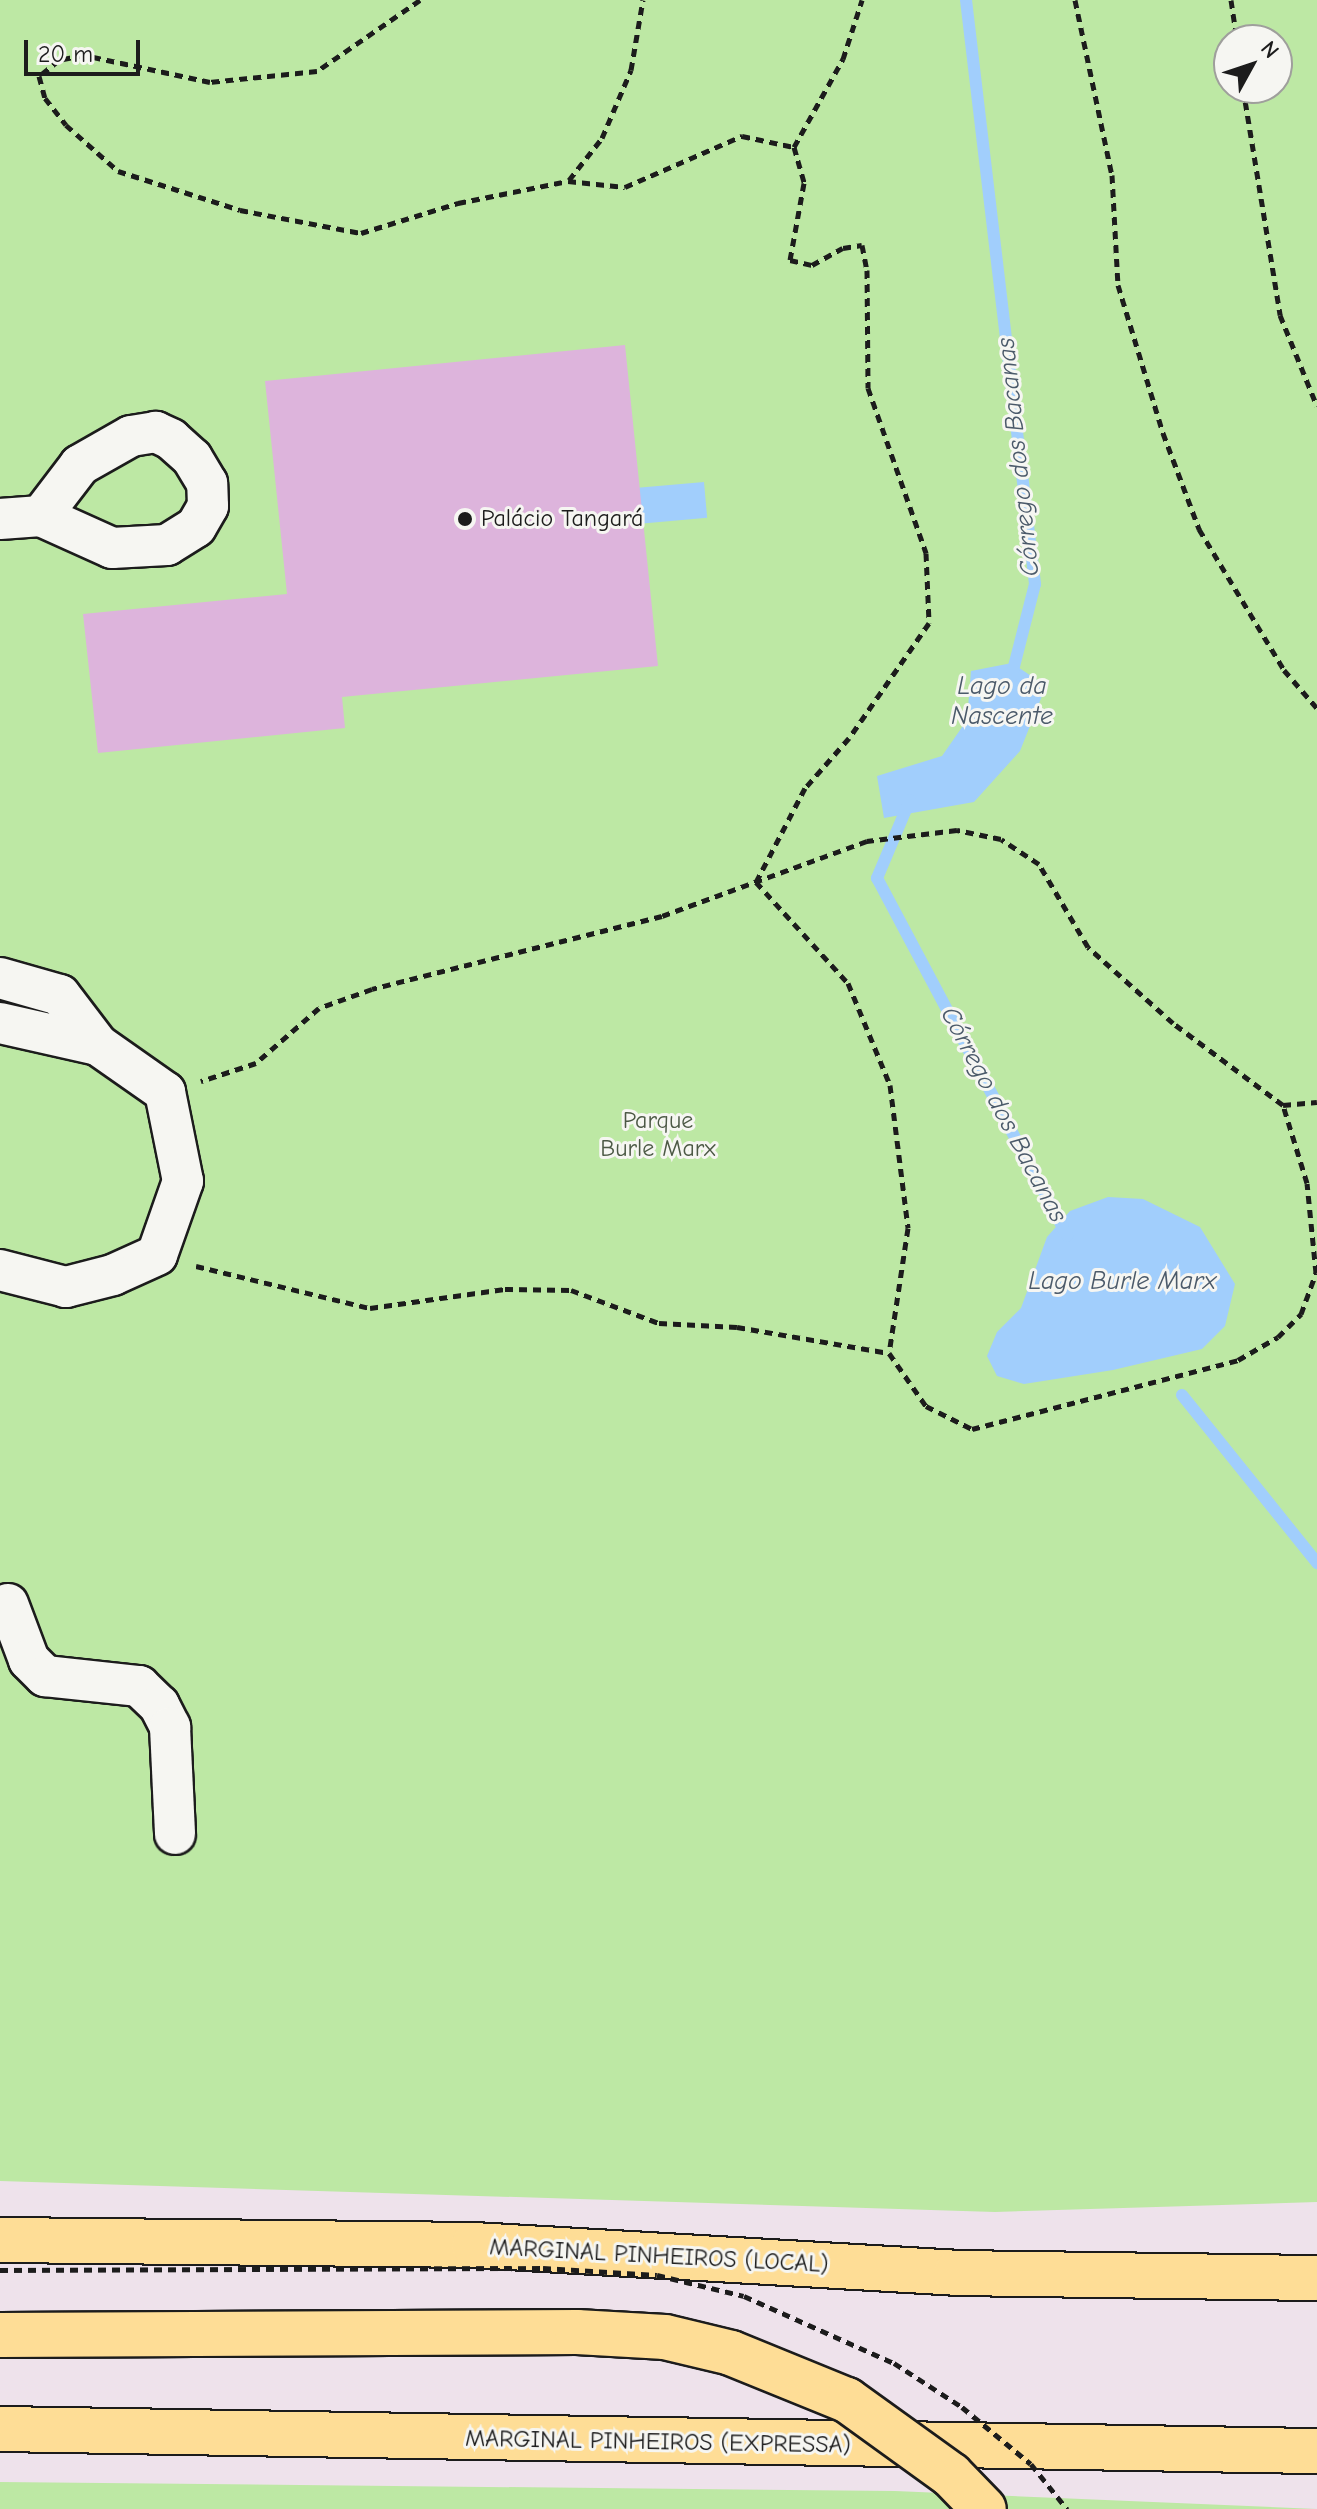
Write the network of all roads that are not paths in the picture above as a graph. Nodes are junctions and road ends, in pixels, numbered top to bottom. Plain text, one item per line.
1 (41, 516) dead end
2 (0, 519) edge
3 (0, 978) edge
4 (0, 1023) edge
5 (98, 1045) junction
6 (0, 1270) edge
7 (8, 1604) dead end
8 (175, 1834) dead end
9 (0, 2240) edge
10 (1317, 2278) edge
11 (0, 2335) edge
12 (0, 2429) edge
13 (1317, 2451) edge
14 (984, 2509) edge

1 - 2 street
3 - 5 street
4 - 5 street
5 - 6 street
7 - 8 street
9 - 10 main road, MARGINAL PINHEIROS (LOCAL)
11 - 14 main road, bridge
12 - 13 main road, MARGINAL PINHEIROS (EXPRESSA)

